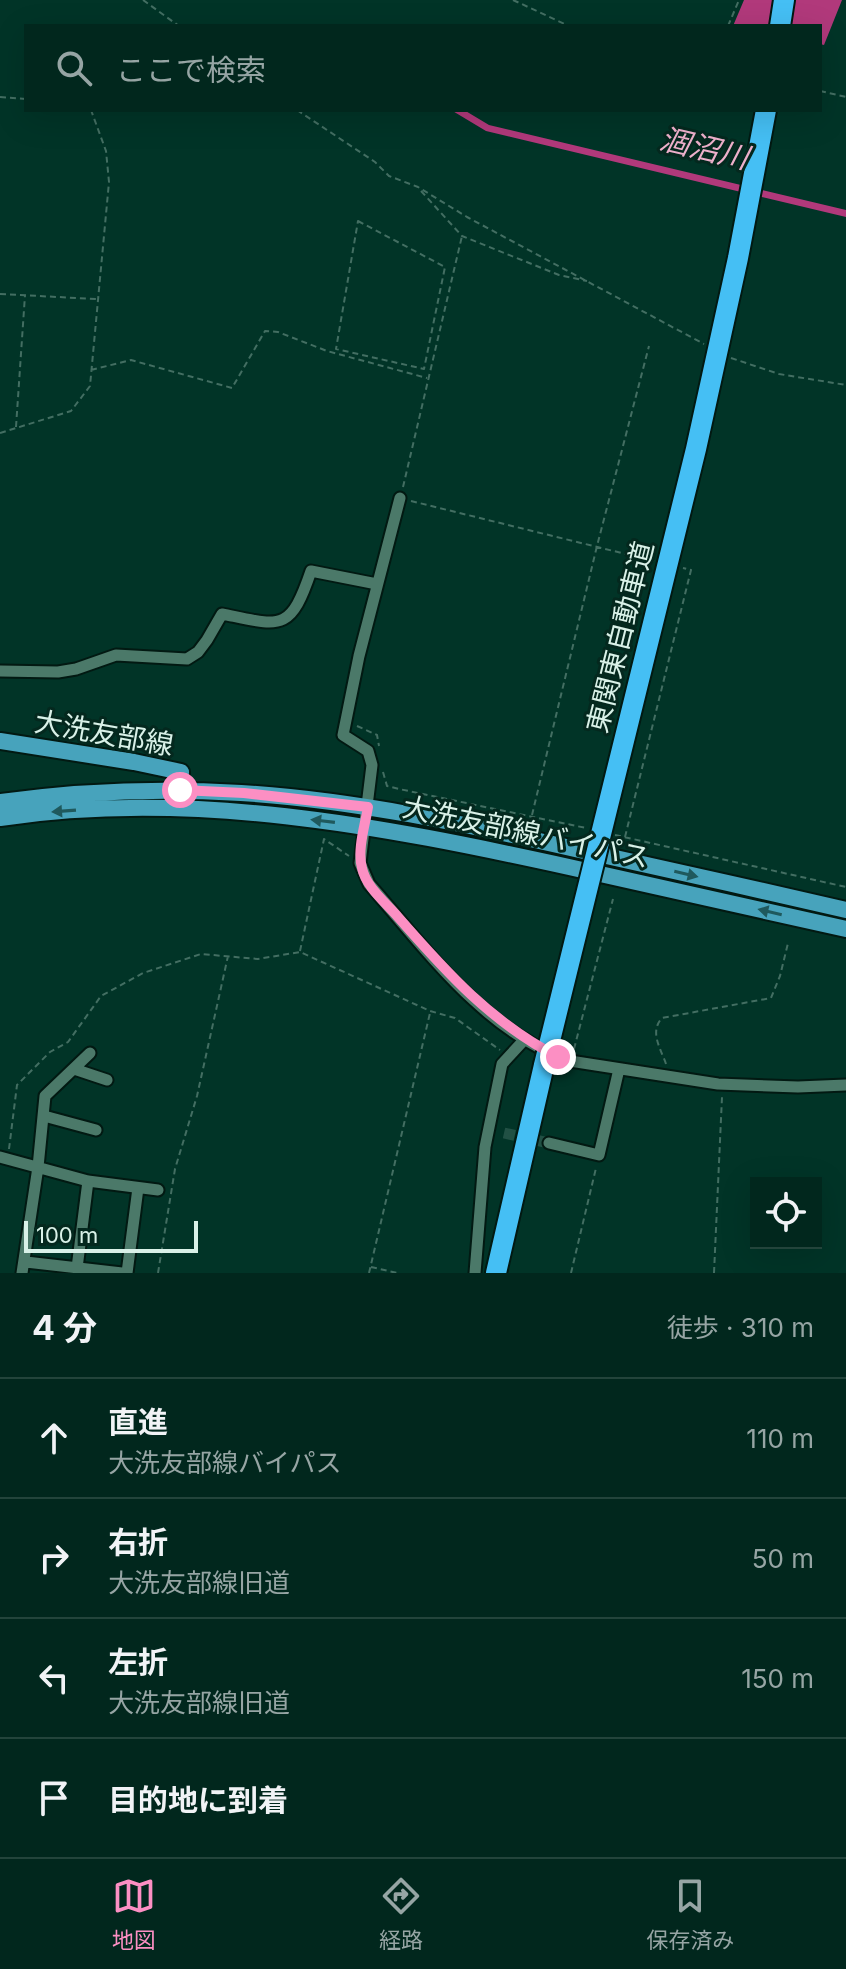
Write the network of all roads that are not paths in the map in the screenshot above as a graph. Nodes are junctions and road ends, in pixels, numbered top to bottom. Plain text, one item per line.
1 (784, 0) edge
2 (780, 24) edge
3 (766, 112) edge
4 (400, 498) road end
5 (377, 584) junction
6 (0, 671) edge
7 (0, 741) edge
8 (180, 790) junction
9 (0, 802) edge
10 (368, 807) junction
11 (0, 818) edge
12 (365, 826) junction
13 (846, 910) edge
14 (846, 929) edge
15 (525, 1039) junction
16 (90, 1053) dead end
17 (74, 1069) junction
18 (619, 1069) junction
19 (107, 1080) dead end
20 (846, 1085) edge
21 (44, 1116) junction
22 (96, 1130) dead end
23 (488, 1130) junction
24 (504, 1133) tunnel mouth
25 (549, 1143) tunnel mouth
26 (4, 1157) edge
27 (38, 1167) junction
28 (519, 1176) junction
29 (88, 1181) junction
30 (138, 1188) junction
31 (158, 1190) dead end
32 (24, 1267) edge
33 (77, 1268) junction
34 (124, 1273) edge
35 (475, 1273) edge
36 (496, 1273) edge
37 (506, 1273) edge

1 - 2 highway
3 - 28 highway, 東関東自動車道, bridge
4 - 5 street
5 - 6 street
5 - 10 street
7 - 8 main road, 大洗友部線
8 - 9 main road, 大洗友部線バイパス
8 - 10 main road, 大洗友部線バイパス
10 - 12 street
10 -> 13 main road, 大洗友部線バイパス
12 -> 11 main road, 大洗友部線バイパス
14 -> 12 main road, 大洗友部線バイパス
12 - 15 street
15 - 18 street
15 - 23 street
16 - 17 street
17 - 19 street
17 - 21 street
18 - 20 street
18 - 25 street
21 - 22 street
21 - 27 street
23 - 24 street
23 - 35 street
26 - 27 street
27 - 29 street
27 - 32 street
28 - 36 highway, 東関東自動車道
28 - 37 highway, 東関東自動車道
29 - 30 street
29 - 33 street
30 - 31 street
30 - 34 street
32 - 33 street
33 - 34 street

